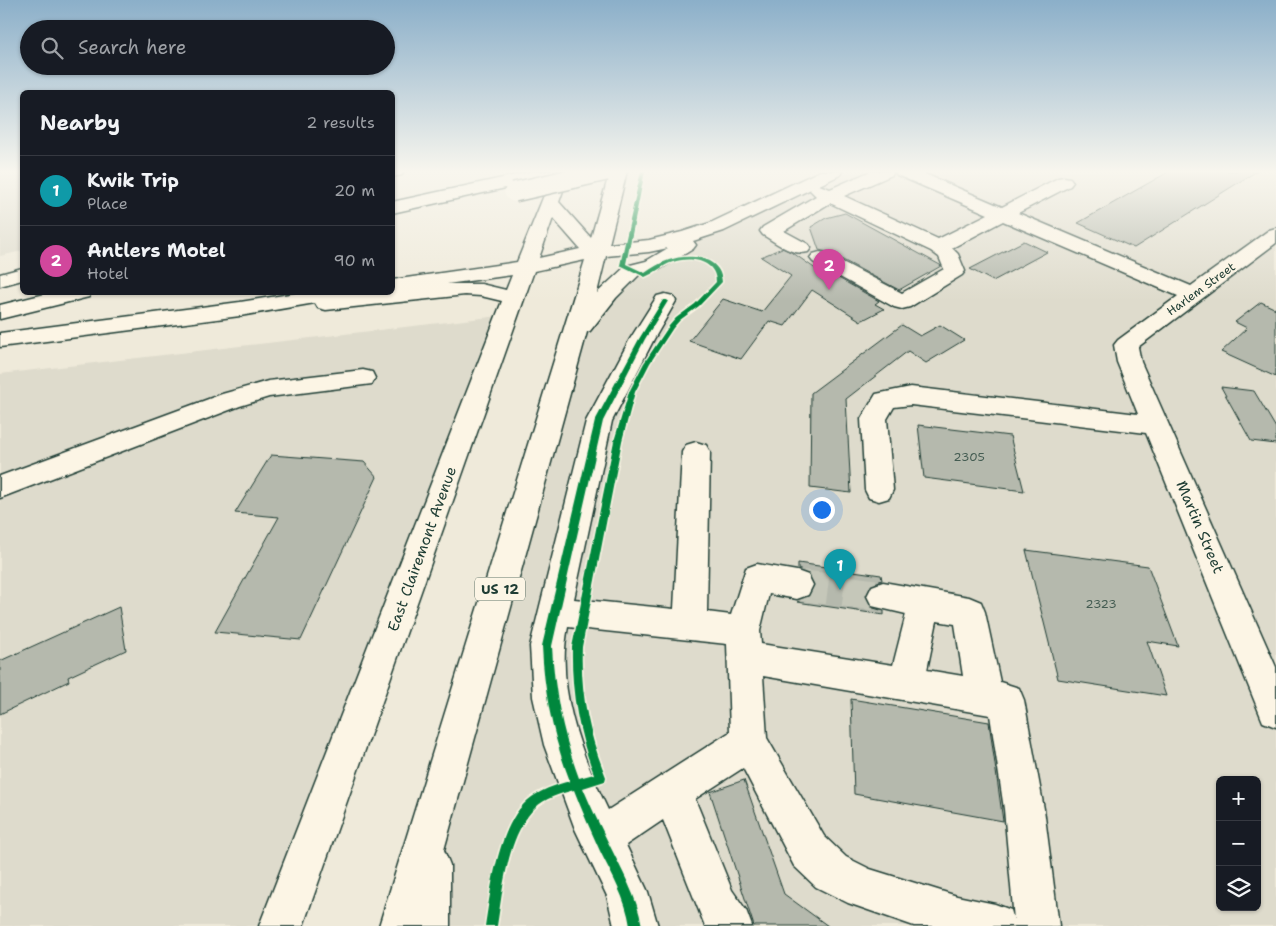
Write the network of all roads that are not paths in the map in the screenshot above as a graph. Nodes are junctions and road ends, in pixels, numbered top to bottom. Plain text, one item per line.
1 (410, 214) edge
2 (546, 214) edge
3 (562, 214) edge
4 (607, 214) edge
5 (743, 214) edge
6 (798, 214) edge
7 (868, 214) edge
8 (1004, 214) joint
9 (395, 218) edge
10 (717, 227) junction
11 (1276, 234) edge
12 (938, 247) junction
13 (801, 248) dead end
14 (597, 251) junction
15 (820, 258) dead end
16 (525, 267) junction
17 (20, 275) edge
18 (0, 280) edge
19 (395, 286) edge
20 (20, 289) edge
21 (0, 294) edge
22 (70, 295) edge
23 (326, 295) edge
24 (1193, 295) junction
25 (514, 298) junction
26 (665, 301) dead end
27 (240, 309) junction
28 (0, 312) edge
29 (574, 337) junction
30 (0, 340) edge
31 (1126, 344) joint
32 (363, 378) dead end
33 (1157, 424) junction
34 (696, 452) dead end
35 (0, 487) edge
36 (879, 490) dead end
37 (797, 584) tunnel mouth
38 (883, 596) tunnel mouth
39 (925, 603) junction
40 (554, 610) junction
41 (690, 625) junction
42 (743, 644) junction
43 (906, 683) junction
44 (985, 697) junction
45 (1276, 709) edge
46 (749, 742) junction
47 (672, 791) junction
48 (430, 828) junction
49 (600, 838) junction
50 (281, 926) edge
51 (401, 926) edge
52 (428, 926) edge
53 (636, 926) edge
54 (730, 926) edge
55 (995, 926) edge
56 (1037, 926) edge

1 - 9 main road
2 - 16 main road, East Clairemont Avenue
3 - 14 main road
4 - 14 main road, US 12
5 - 10 main road
6 - 13 main road
7 - 12 main road
8 - 12 main road
8 - 24 main road
10 - 14 main road
10 - 29 main road
11 - 24 main road, Harlem Street
12 - 15 main road
14 - 16 main road
14 - 29 main road, US 12
16 - 19 main road
16 - 25 main road, East Clairemont Avenue
17 - 18 main road
20 - 21 main road
22 - 28 main road
23 - 27 main road
24 - 31 main road, Harlem Street
25 - 27 main road
25 - 50 main road, East Clairemont Avenue
26 - 40 main road
27 - 30 main road
29 - 48 main road, US 12
31 - 33 main road, Martin Street
32 - 35 main road
33 - 36 main road
33 - 45 main road, Martin Street
34 - 41 main road
37 - 42 main road
38 - 39 main road
39 - 43 main road
39 - 44 main road
40 - 41 main road
40 - 49 main road
41 - 42 main road
42 - 43 main road
42 - 46 main road
43 - 44 main road
44 - 56 main road
46 - 47 main road
46 - 55 main road
47 - 49 main road
47 - 54 main road
48 - 51 main road, US 12
48 - 52 main road
49 - 53 main road

